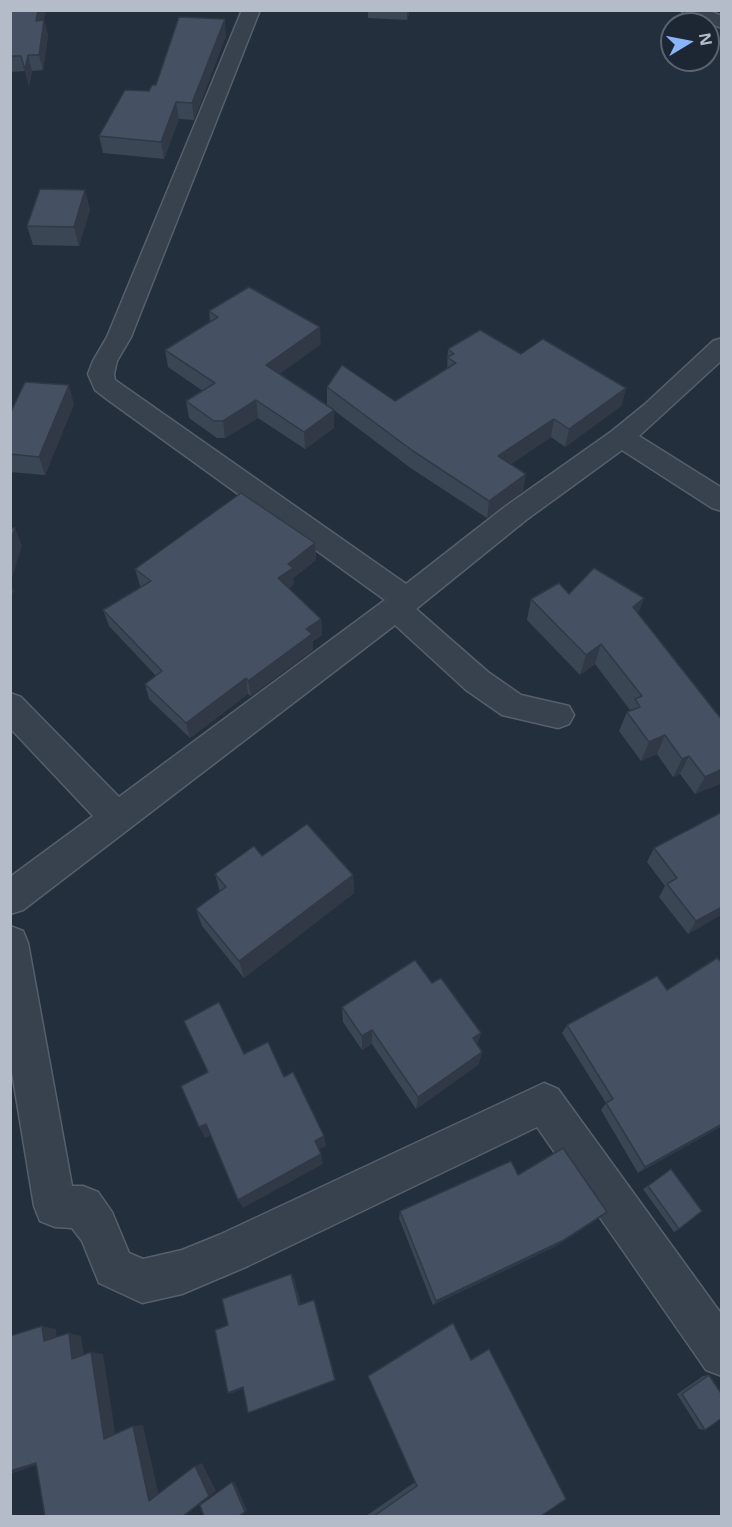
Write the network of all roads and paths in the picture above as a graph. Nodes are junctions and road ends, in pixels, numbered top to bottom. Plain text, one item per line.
1 (251, 10) edge
2 (690, 10) edge
3 (722, 23) edge
4 (722, 346) edge
5 (621, 437) junction
6 (722, 501) edge
7 (401, 604) junction
8 (10, 706) edge
9 (558, 715) dead end
10 (117, 818) junction
11 (10, 898) edge
12 (10, 944) edge
13 (722, 1354) edge

1 - 7 street
2 - 3 street
4 - 5 street
5 - 6 street
5 - 7 street
7 - 9 street
7 - 10 street
8 - 10 street
10 - 11 street
12 - 13 street

